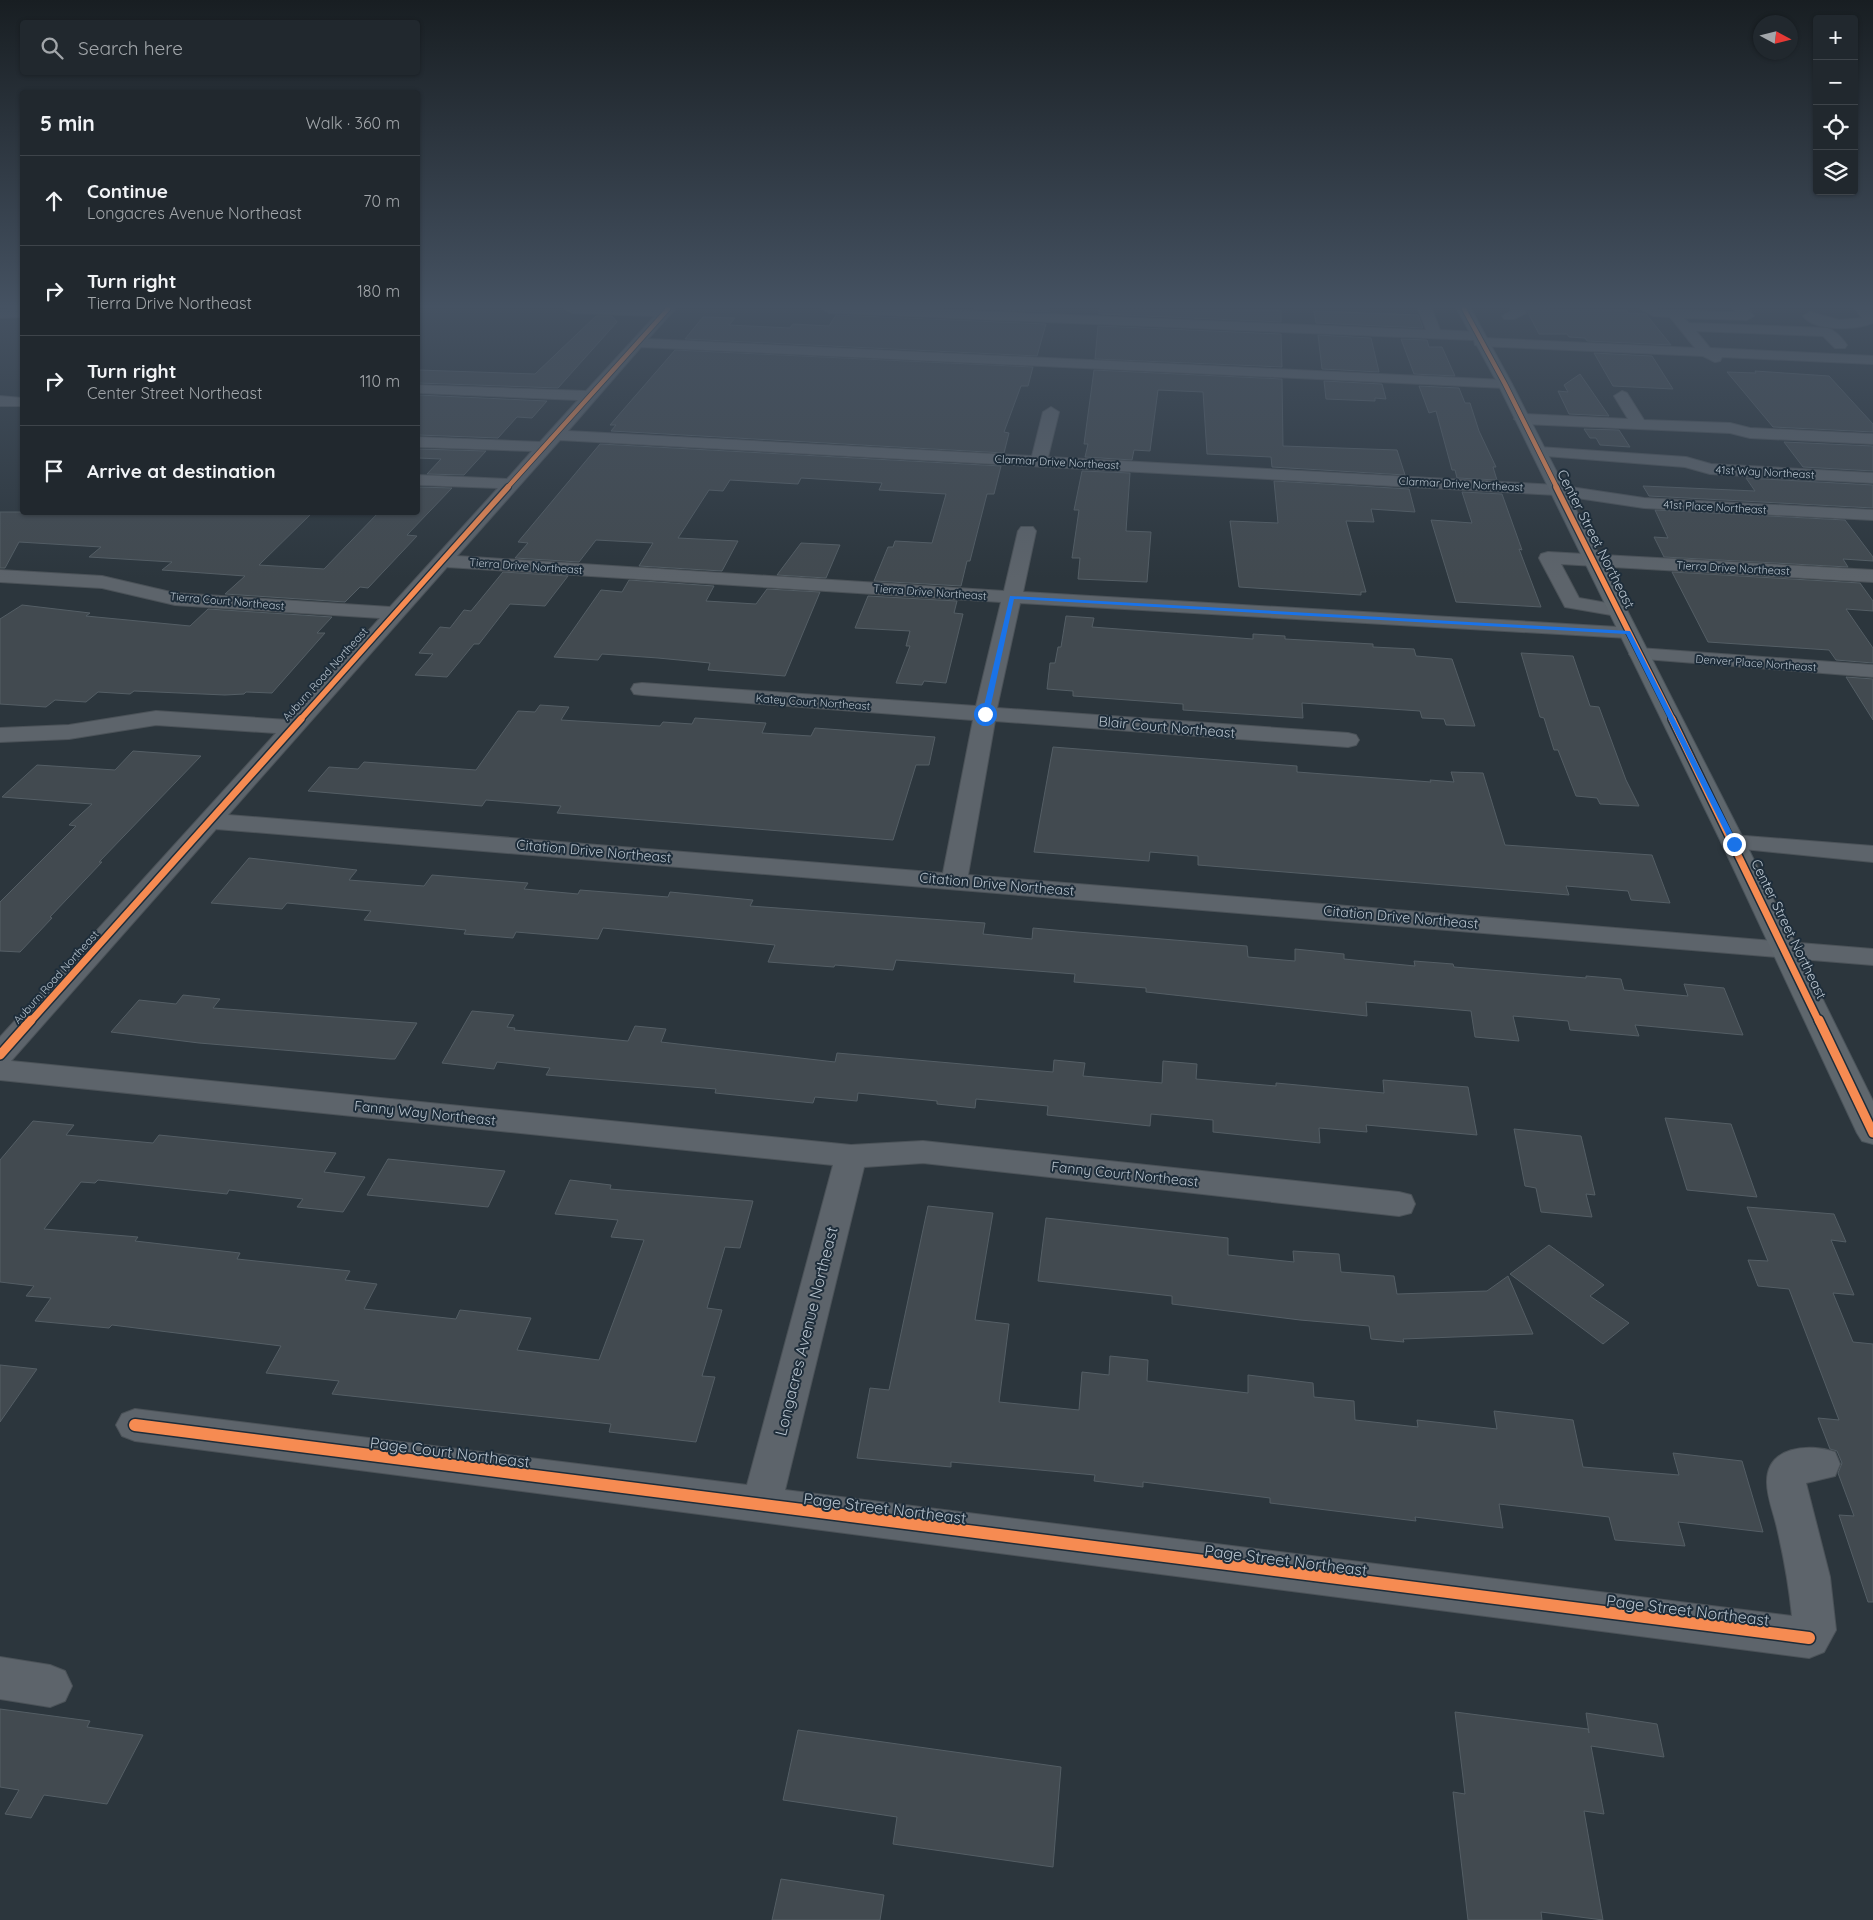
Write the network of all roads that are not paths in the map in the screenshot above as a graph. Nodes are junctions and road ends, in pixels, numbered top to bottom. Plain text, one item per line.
1 (589, 399) edge
2 (1512, 399) edge
3 (1624, 399) edge
4 (0, 401) edge
5 (20, 402) edge
6 (1052, 412) dead end
7 (1522, 419) junction
8 (1639, 424) junction
9 (1730, 428) junction
10 (1873, 428) edge
11 (1873, 439) edge
12 (551, 441) junction
13 (420, 442) edge
14 (1539, 452) junction
15 (1040, 461) junction
16 (1710, 469) junction
17 (1873, 478) edge
18 (420, 480) edge
19 (512, 484) junction
20 (1557, 490) junction
21 (1737, 508) junction
22 (1873, 515) edge
23 (1026, 532) dead end
24 (1592, 560) junction
25 (442, 561) junction
26 (0, 576) edge
27 (1873, 576) edge
28 (1012, 597) junction
29 (1617, 610) junction
30 (396, 613) junction
31 (1628, 632) junction
32 (1639, 654) junction
33 (1873, 671) edge
34 (642, 689) dead end
35 (985, 714) junction
36 (293, 728) junction
37 (0, 735) edge
38 (1348, 740) dead end
39 (210, 821) junction
40 (1733, 842) junction
41 (1873, 854) edge
42 (954, 880) junction
43 (1784, 949) junction
44 (1873, 957) edge
45 (0, 1056) edge
46 (0, 1070) edge
47 (1873, 1133) edge
48 (851, 1156) junction
49 (1398, 1204) dead end
50 (135, 1425) dead end
51 (1821, 1464) dead end
52 (761, 1506) junction
53 (0, 1678) edge
54 (50, 1686) dead end

1 - 12 street, Auburn Road Northeast
2 - 7 main road, Center Street Northeast
3 - 8 street
4 - 5 street
6 - 15 street
7 - 8 street
7 - 14 main road, Center Street Northeast
8 - 9 street
9 - 10 street
9 - 11 street
12 - 13 street, Clarmar Drive Northeast
12 - 15 street, Clarmar Drive Northeast
12 - 19 street, Auburn Road Northeast
14 - 16 street, 41st Way Northeast
14 - 20 main road, Center Street Northeast
15 - 20 street, Clarmar Drive Northeast
16 - 17 street, 41st Way Northeast
16 - 21 street
18 - 19 street
19 - 25 street, Auburn Road Northeast
20 - 21 street, 41st Place Northeast
20 - 24 main road, Center Street Northeast
21 - 22 street, 41st Place Northeast
23 - 28 street
24 - 27 street, Tierra Drive Northeast
24 - 29 main road, Center Street Northeast
24 - 29 street, Tierra Drive Northeast
25 - 28 street, Tierra Drive Northeast
25 - 30 street, Auburn Road Northeast
26 - 30 street, Tierra Court Northeast
28 - 31 street, Tierra Drive Northeast
28 - 35 street
29 - 31 main road, Center Street Northeast
30 - 36 street, Auburn Road Northeast
31 - 32 main road, Center Street Northeast
32 - 33 street, Denver Place Northeast
32 - 40 main road, Center Street Northeast
34 - 35 street, Katey Court Northeast
35 - 38 street, Blair Court Northeast
35 - 42 street
36 - 37 street
36 - 39 street, Auburn Road Northeast
39 - 42 street, Citation Drive Northeast
39 - 45 street, Auburn Road Northeast
40 - 41 street
40 - 43 main road, Center Street Northeast
42 - 43 street, Citation Drive Northeast
43 - 44 street, Citation Drive Northeast
43 - 47 main road, Center Street Northeast
46 - 48 street, Fanny Way Northeast
48 - 49 street, Fanny Court Northeast
48 - 52 street, Longacres Avenue Northeast
50 - 52 street, Page Court Northeast
51 - 52 street, Page Street Northeast
53 - 54 street

